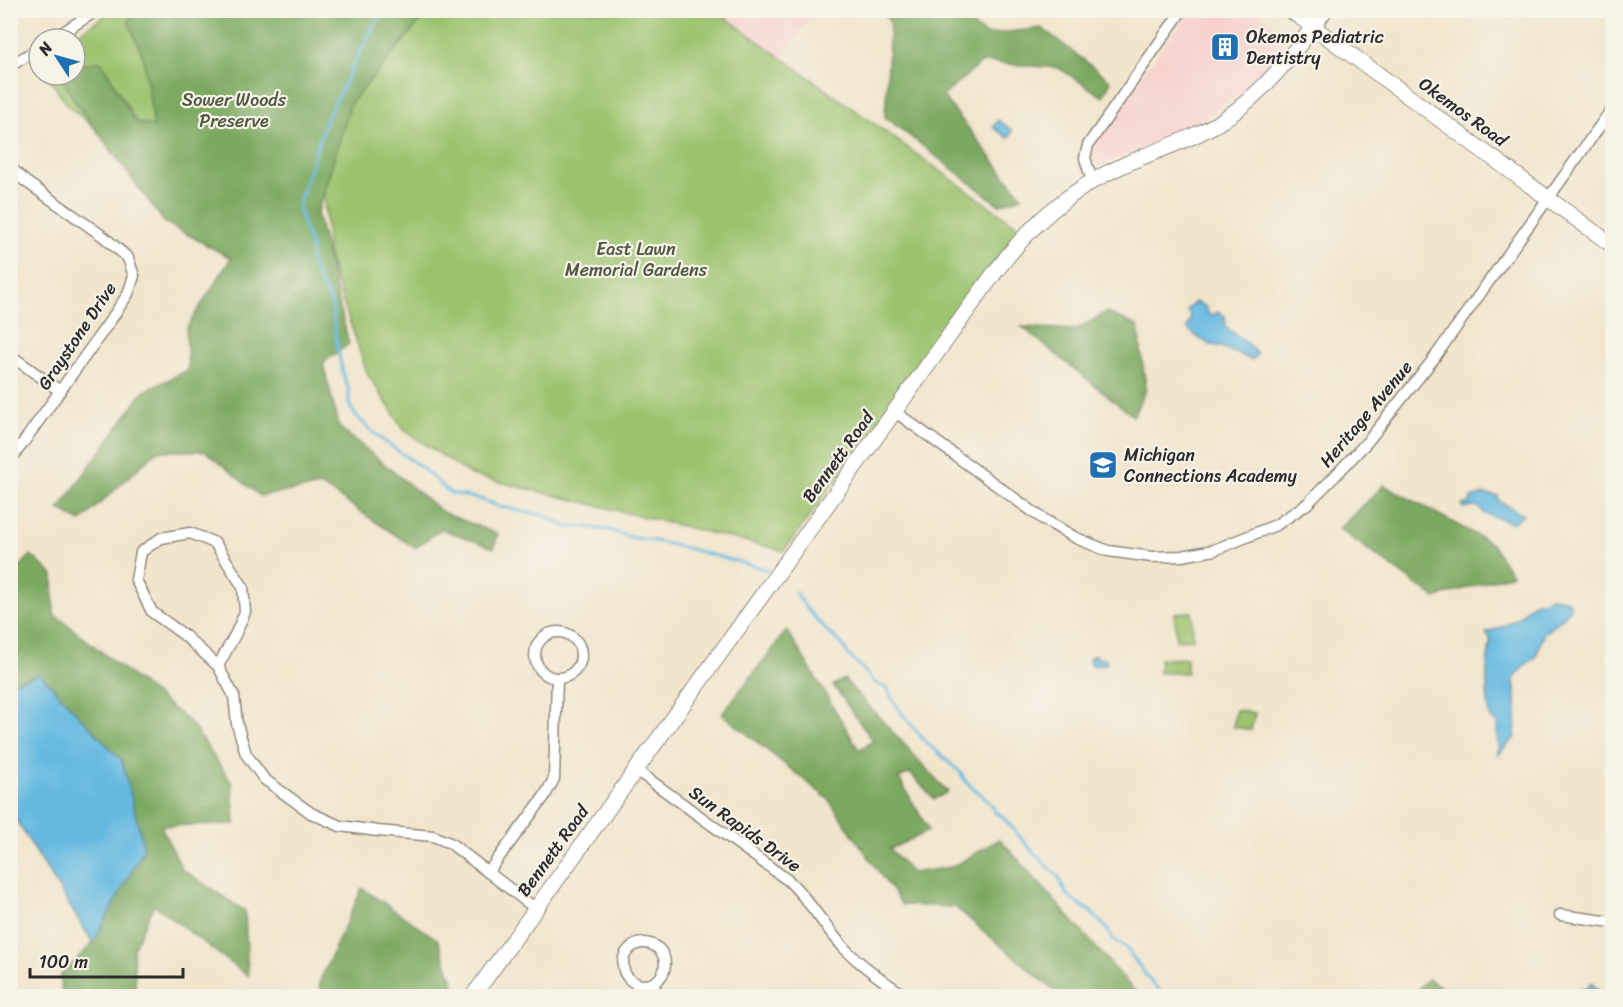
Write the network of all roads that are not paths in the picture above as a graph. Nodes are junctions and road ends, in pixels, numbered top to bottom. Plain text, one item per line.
1 (98, 10) edge
2 (1182, 10) edge
3 (1290, 10) edge
4 (1325, 10) edge
5 (72, 27) edge
6 (1313, 27) junction
7 (27, 55) edge
8 (10, 66) edge
9 (1612, 109) edge
10 (10, 167) edge
11 (1092, 181) junction
12 (1549, 198) junction
13 (1612, 244) edge
14 (10, 355) edge
15 (60, 391) junction
16 (894, 411) junction
17 (10, 461) edge
18 (218, 666) junction
19 (557, 678) junction
20 (636, 770) junction
21 (488, 872) junction
22 (536, 909) junction
23 (1560, 915) dead end
24 (1612, 922) edge
25 (651, 984) junction
26 (473, 996) edge
27 (661, 996) edge
28 (905, 996) edge

1 - 5 street
2 - 11 street
3 - 6 street, Okemos Road
4 - 6 street, Bennett Road
6 - 11 street, Bennett Road
6 - 12 street, Okemos Road
7 - 8 street
9 - 12 street, Heritage Avenue
10 - 15 street, Graystone Drive
11 - 16 street, Bennett Road
12 - 13 street, Okemos Road
12 - 16 street, Heritage Avenue
14 - 15 street
15 - 17 street, Graystone Drive
16 - 20 street, Bennett Road
18 - 18 street
18 - 21 street
19 - 19 street
19 - 21 street
20 - 22 street, Bennett Road
20 - 28 street, Sun Rapids Drive
21 - 22 street
22 - 26 street, Bennett Road
23 - 24 street
25 - 25 street
25 - 27 street

